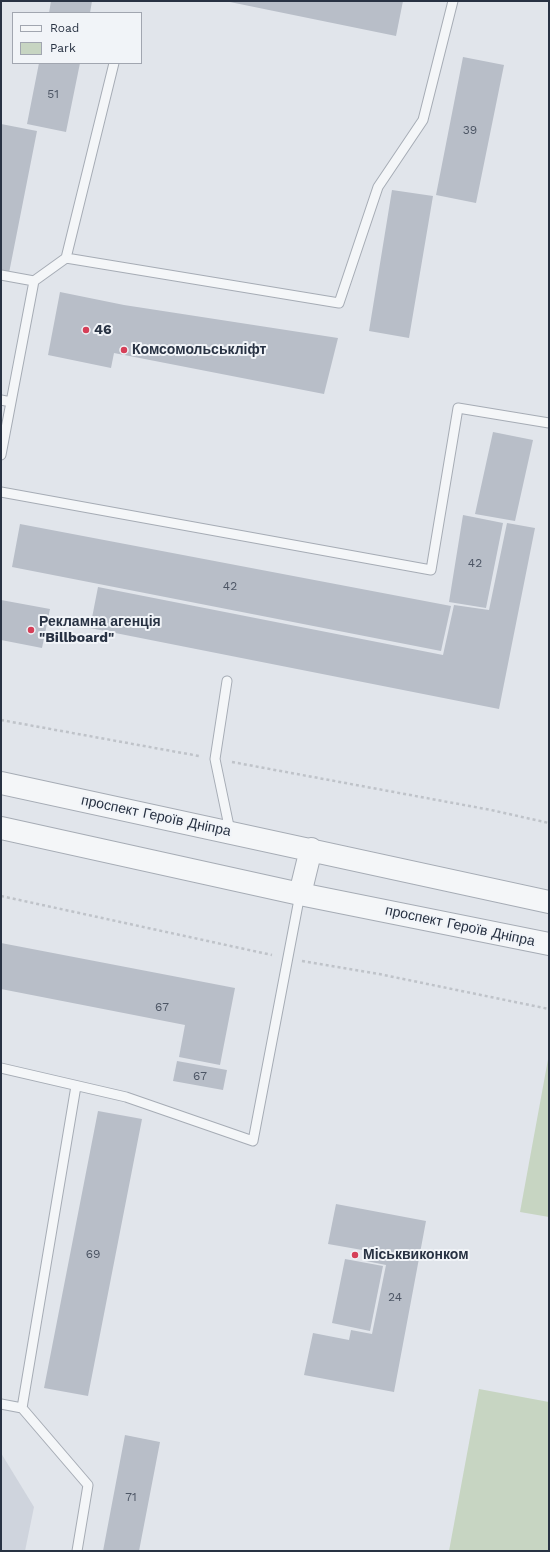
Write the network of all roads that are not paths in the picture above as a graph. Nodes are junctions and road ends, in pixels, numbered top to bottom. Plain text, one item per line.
1 (453, 1) edge
2 (114, 64) edge
3 (66, 258) junction
4 (1, 275) edge
5 (34, 281) junction
6 (1, 400) edge
7 (11, 402) junction
8 (549, 423) edge
9 (2, 449) edge
10 (1, 492) edge
11 (227, 681) dead end
12 (1, 783) edge
13 (1, 828) edge
14 (230, 831) junction
15 (311, 849) junction
16 (300, 894) junction
17 (549, 902) edge
18 (549, 944) edge
19 (1, 1068) edge
20 (76, 1086) junction
21 (1, 1404) edge
22 (22, 1408) junction
23 (76, 1551) edge

1 - 3 lane
2 - 3 lane
3 - 5 lane
4 - 5 lane
5 - 7 lane
6 - 7 lane
7 - 9 lane
8 - 10 lane
11 - 14 lane
12 - 14 street, проспект Героїв Дніпра
13 - 16 street, проспект Героїв Дніпра
14 - 15 street, проспект Героїв Дніпра
15 - 16 street
15 - 17 street, проспект Героїв Дніпра
16 - 18 street, проспект Героїв Дніпра
16 - 20 lane
19 - 20 lane
20 - 22 lane
21 - 22 lane
22 - 23 lane

